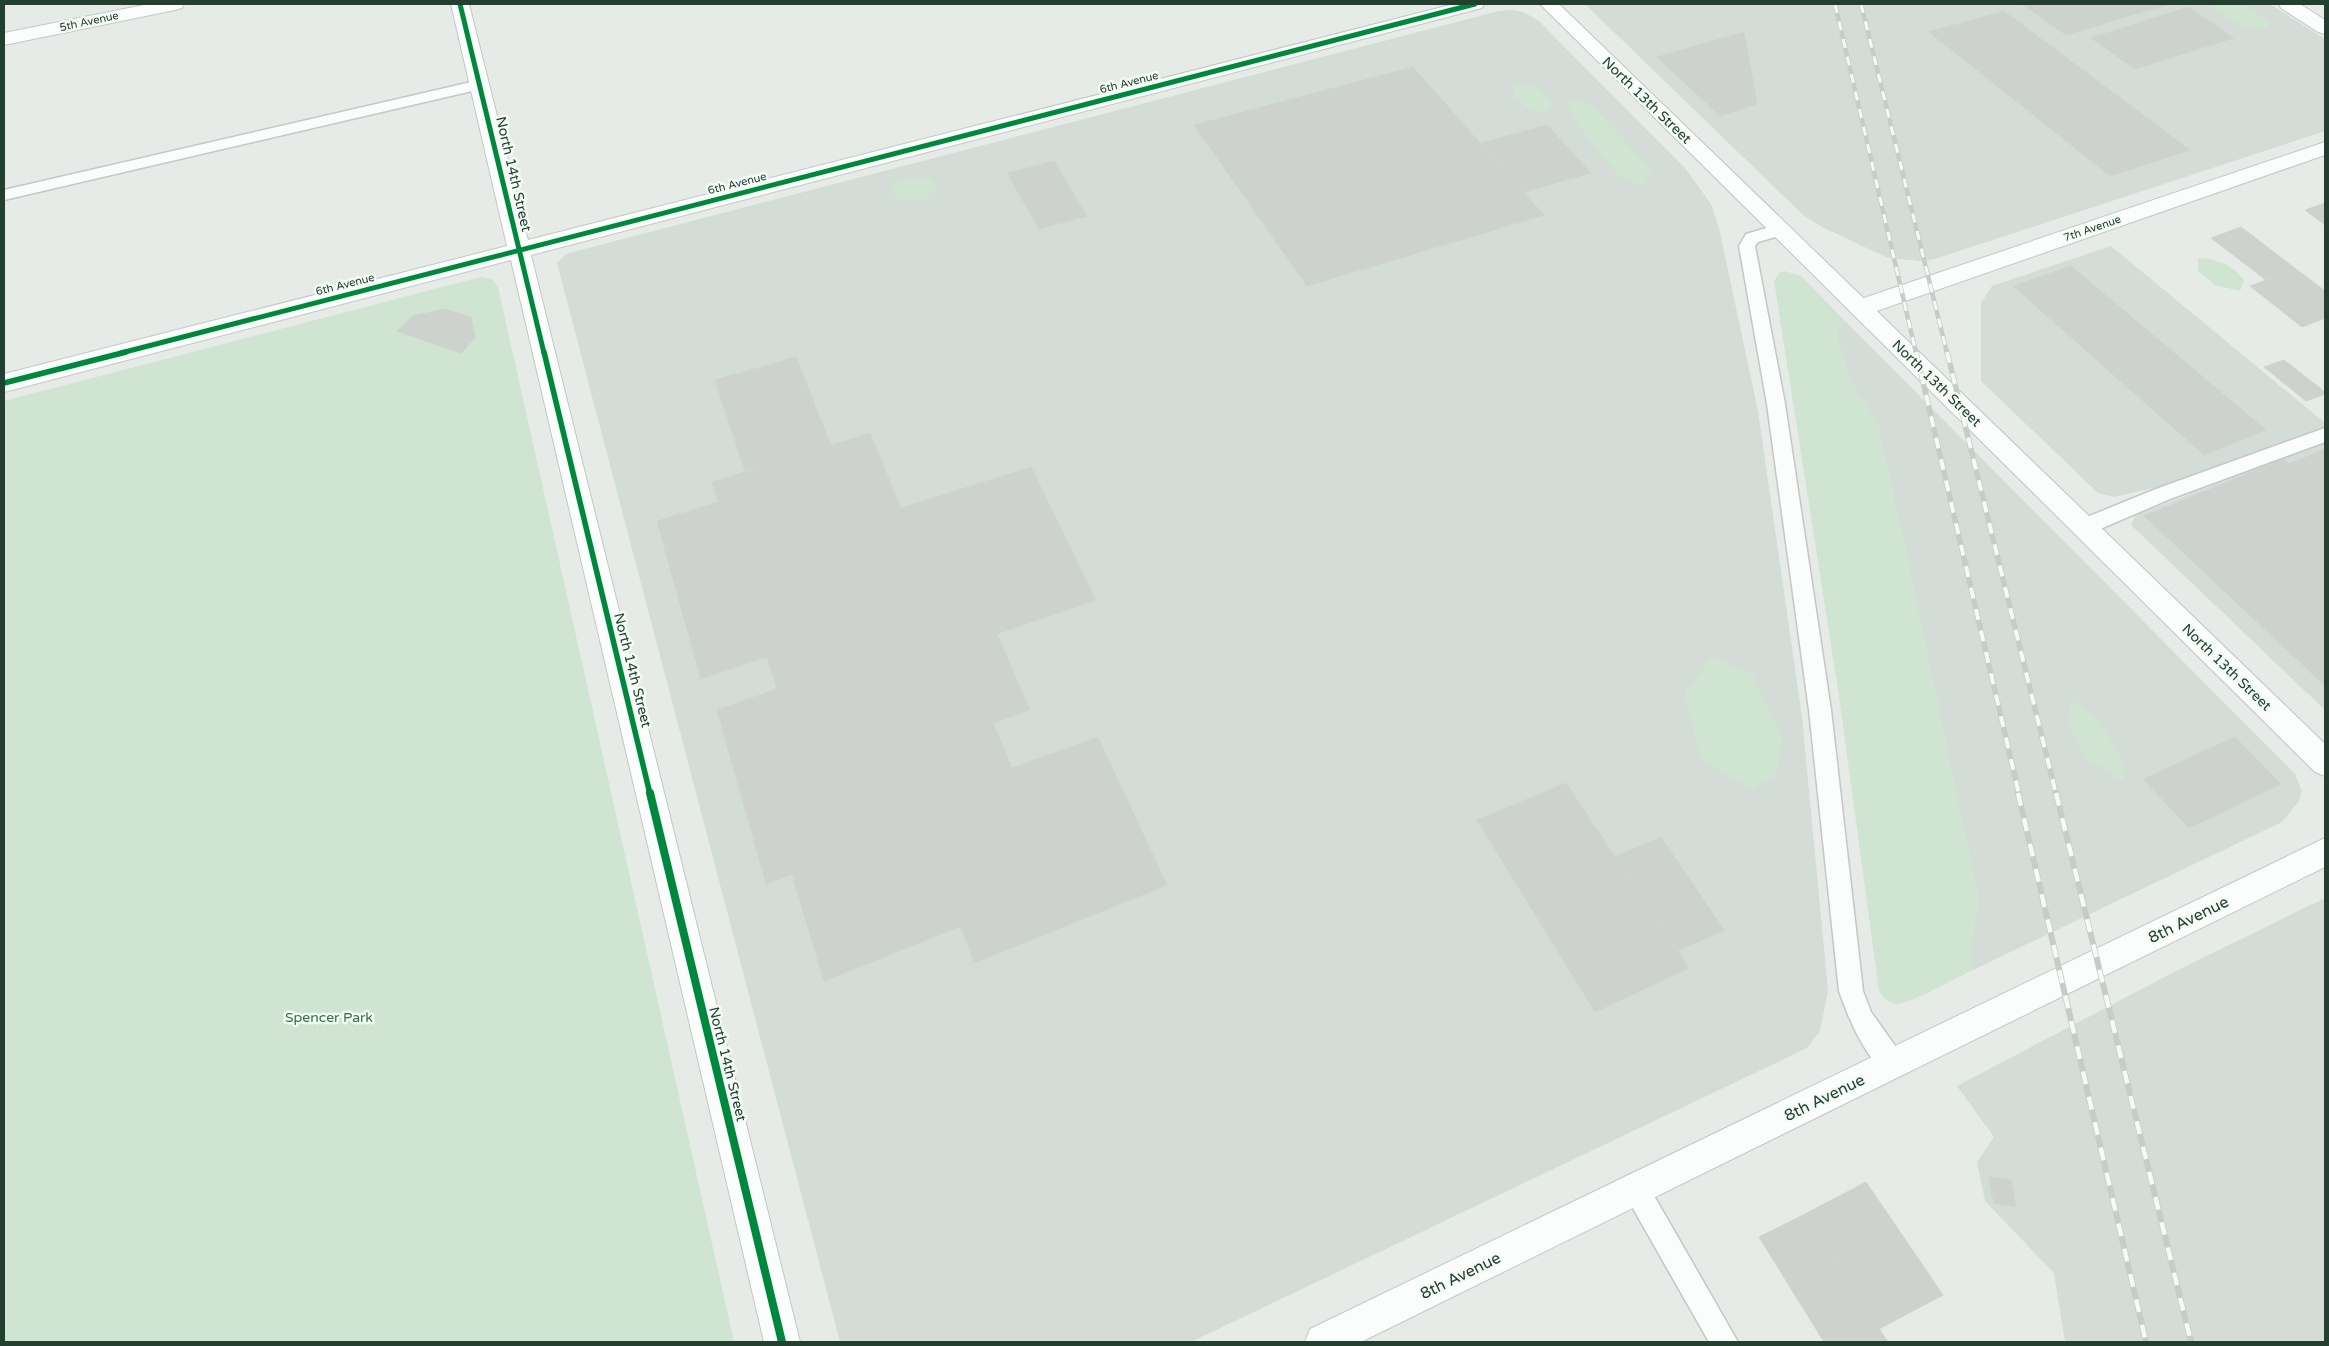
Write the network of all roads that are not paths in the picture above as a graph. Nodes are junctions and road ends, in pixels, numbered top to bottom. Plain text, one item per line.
1 (175, 4) edge
2 (460, 4) edge
3 (1475, 4) edge
4 (1549, 4) edge
5 (2288, 4) edge
6 (2325, 28) edge
7 (4, 39) edge
8 (480, 86) junction
9 (2325, 148) edge
10 (4, 195) edge
11 (1780, 230) junction
12 (519, 250) junction
13 (1860, 308) junction
14 (4, 383) edge
15 (2325, 435) edge
16 (2084, 527) junction
17 (2325, 763) edge
18 (2325, 852) edge
19 (1892, 1063) junction
20 (1636, 1189) junction
21 (782, 1342) edge
22 (1323, 1342) edge
23 (1724, 1342) edge

1 - 7 street, 5th Avenue
2 - 8 street, North 14th Street
3 - 12 street, 6th Avenue
4 - 11 street, North 13th Street
5 - 6 street
8 - 10 lane
8 - 12 street, North 14th Street
9 - 13 street, 7th Avenue
11 - 13 street, North 13th Street
11 - 19 lane
12 - 14 street, 6th Avenue
12 - 21 street, North 14th Street
13 - 16 street, North 13th Street
15 - 16 lane
16 - 17 street, North 13th Street
18 - 19 street, 8th Avenue
19 - 20 street, 8th Avenue
20 - 22 street, 8th Avenue
20 - 23 lane

